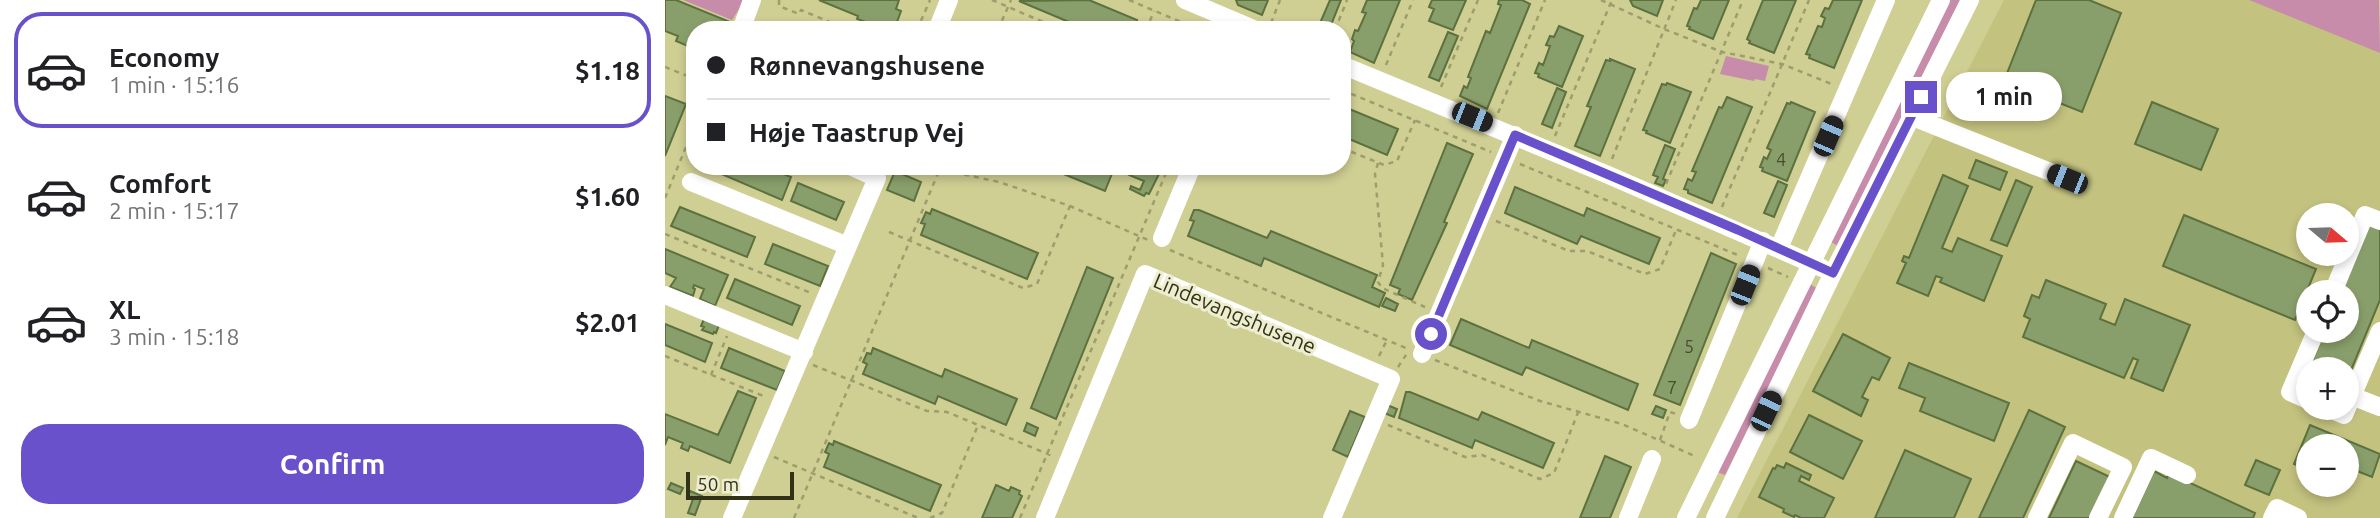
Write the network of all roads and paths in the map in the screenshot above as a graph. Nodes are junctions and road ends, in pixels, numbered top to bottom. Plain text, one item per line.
1 (753, 0) edge
2 (779, 0) edge
3 (930, 0) edge
4 (949, 0) edge
5 (992, 0) edge
6 (1011, 0) edge
7 (1129, 0) edge
8 (1185, 0) edge
9 (1280, 0) edge
10 (1347, 0) edge
11 (1413, 0) edge
12 (1478, 0) edge
13 (1545, 0) edge
14 (1601, 0) edge
15 (1677, 0) edge
16 (1743, 0) edge
17 (1809, 0) edge
18 (1886, 0) edge
19 (1941, 0) edge
20 (1970, 0) edge
21 (1611, 2) edge
22 (1008, 7) junction
23 (1154, 11) junction
24 (745, 21) edge
25 (827, 21) edge
26 (922, 21) edge
27 (941, 21) edge
28 (1002, 21) edge
29 (1041, 21) edge
30 (1150, 21) edge
31 (1178, 21) edge
32 (1236, 21) edge
33 (1263, 21) edge
34 (1339, 21) edge
35 (1664, 29) junction
36 (1722, 52) junction
37 (1782, 64) junction
38 (665, 67) edge
39 (1351, 69) edge
40 (686, 75) edge
41 (1380, 80) junction
42 (1848, 91) junction
43 (1351, 94) edge
44 (1435, 103) junction
45 (1910, 116) junction
46 (1415, 120) junction
47 (1493, 126) junction
48 (1515, 135) junction
49 (686, 147) edge
50 (1550, 150) junction
51 (1351, 152) edge
52 (1505, 158) junction
53 (1378, 163) junction
54 (1606, 174) junction
55 (870, 175) edge
56 (937, 175) edge
57 (970, 175) edge
58 (1165, 175) edge
59 (1188, 175) edge
60 (2067, 179) dead end
61 (691, 182) dead end
62 (1661, 197) junction
63 (665, 198) edge
64 (1070, 206) junction
65 (1481, 215) junction
66 (1717, 221) junction
67 (2380, 221) edge
68 (1676, 230) junction
69 (889, 232) dead end
70 (665, 234) edge
71 (1139, 237) junction
72 (910, 241) junction
73 (1157, 242) junction
74 (1771, 244) junction
75 (849, 246) junction
76 (1754, 262) junction
77 (1812, 263) junction
78 (1833, 273) junction
79 (1789, 277) dead end
80 (2338, 280) edge
81 (665, 295) edge
82 (826, 299) junction
83 (1440, 313) junction
84 (732, 322) junction
85 (2380, 331) edge
86 (1422, 354) joint
87 (665, 356) edge
88 (802, 356) junction
89 (711, 375) junction
90 (2296, 378) edge
91 (1391, 379) junction
92 (851, 380) junction
93 (2359, 380) edge
94 (2296, 395) edge
95 (2359, 399) edge
96 (782, 404) junction
97 (2380, 407) edge
98 (1579, 411) junction
99 (1374, 419) junction
100 (1689, 420) joint
101 (978, 425) junction
102 (1660, 440) junction
103 (761, 452) junction
104 (1047, 454) junction
105 (1700, 458) dead end
106 (1652, 460) joint
107 (1068, 463) junction
108 (813, 473) junction
109 (2187, 475) dead end
110 (1694, 516) edge
111 (732, 518) edge
112 (794, 518) edge
113 (918, 518) edge
114 (930, 518) edge
115 (1020, 518) edge
116 (1045, 518) edge
117 (1332, 518) edge
118 (1628, 518) edge
119 (1715, 518) edge
120 (2037, 518) edge
121 (2098, 518) edge
122 (2123, 518) edge
123 (2272, 518) edge
124 (2298, 518) edge

1 - 24 street
2 - 25 path
3 - 26 path
4 - 27 street
5 - 22 path
6 - 22 path
7 - 23 path
8 - 32 street
9 - 33 path
10 - 34 path
11 - 41 path
12 - 44 path
13 - 47 path
14 - 21 path
15 - 35 path
16 - 36 path
17 - 37 path
18 - 42 street
19 - 77 street
20 - 45 street
21 - 35 path
21 - 50 path
22 - 28 path
22 - 29 path
23 - 30 path
23 - 31 path
35 - 36 path
35 - 54 path
36 - 37 path
36 - 62 path
37 - 42 path
37 - 66 path
38 - 40 path
39 - 41 street
41 - 44 street
42 - 74 street
43 - 46 path
44 - 47 street
45 - 60 street
45 - 78 street
46 - 52 path
46 - 53 path
47 - 48 street
48 - 50 street
48 - 52 street
49 - 63 path
50 - 54 street
51 - 53 path
52 - 65 street
52 - 68 path
53 - 83 path
54 - 62 street
55 - 75 street
56 - 72 path
57 - 64 path
58 - 71 path
59 - 73 street
61 - 75 street
62 - 66 street
64 - 71 path
64 - 72 path
65 - 68 path
65 - 83 street
66 - 74 street
67 - 80 street
68 - 76 path
69 - 72 path
70 - 82 path
71 - 73 path
71 - 104 path
72 - 92 path
73 - 91 path
74 - 76 street
74 - 77 street
75 - 82 street
76 - 79 path
76 - 100 street
77 - 78 street
77 - 110 street
78 - 119 street
81 - 84 street
82 - 88 street
83 - 86 street
84 - 88 street
84 - 89 path
85 - 93 street
86 - 98 path
87 - 89 path
88 - 92 path
88 - 96 street
89 - 96 path
90 - 94 street
91 - 99 street
91 - 107 street, Lindevangshusene
92 - 101 path
92 - 108 path
95 - 97 street
96 - 103 street
98 - 99 path
98 - 102 path
99 - 117 street
100 - 102 path
101 - 104 path
101 - 114 path
102 - 105 path
102 - 106 path
103 - 108 path
103 - 111 street
104 - 107 path
104 - 115 path
106 - 118 street
107 - 116 street, Lindevangshusene
108 - 112 path
108 - 113 path
109 - 122 street
120 - 121 street
123 - 124 street

